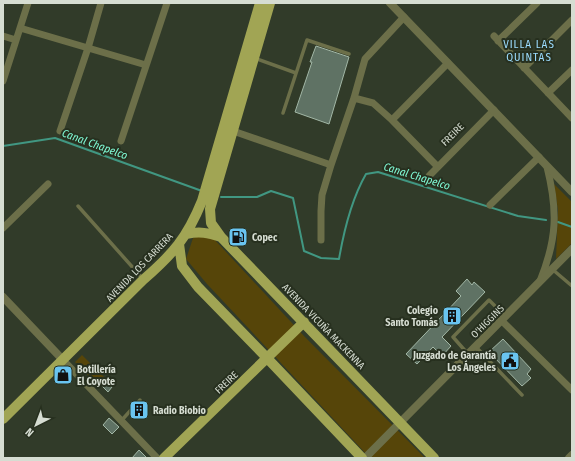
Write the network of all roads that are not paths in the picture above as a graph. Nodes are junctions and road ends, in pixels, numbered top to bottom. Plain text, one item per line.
1 (28, 3) edge
2 (101, 3) edge
3 (167, 3) edge
4 (260, 3) edge
5 (270, 3) edge
6 (390, 3) edge
7 (538, 3) edge
8 (404, 17) junction
9 (572, 20) edge
10 (20, 28) junction
11 (3, 36) edge
12 (16, 40) junction
13 (88, 48) junction
14 (349, 54) dead end
15 (254, 58) junction
16 (448, 63) junction
17 (146, 65) junction
18 (524, 68) junction
19 (572, 70) edge
20 (296, 74) junction
21 (3, 81) edge
22 (548, 93) junction
23 (354, 98) junction
24 (494, 110) junction
25 (283, 114) dead end
26 (572, 118) edge
27 (392, 120) junction
28 (60, 131) dead end
29 (233, 131) junction
30 (121, 141) dead end
31 (539, 157) junction
32 (331, 165) junction
33 (437, 166) junction
34 (547, 166) junction
35 (429, 176) dead end
36 (48, 184) dead end
37 (572, 192) edge
38 (490, 205) dead end
39 (78, 206) dead end
40 (3, 228) edge
41 (187, 234) junction
42 (221, 237) junction
43 (321, 240) dead end
44 (179, 244) junction
45 (572, 249) edge
46 (552, 269) junction
47 (143, 280) junction
48 (539, 282) junction
49 (572, 286) edge
50 (3, 297) edge
51 (504, 318) junction
52 (304, 322) junction
53 (475, 347) junction
54 (468, 354) junction
55 (267, 358) junction
56 (63, 360) junction
57 (572, 390) edge
58 (522, 395) dead end
59 (140, 400) dead end
60 (3, 419) edge
61 (121, 420) junction
62 (400, 423) junction
63 (157, 458) edge
64 (164, 458) edge
65 (362, 458) edge
66 (365, 458) edge
67 (434, 458) edge

1 - 10 street
2 - 13 street
3 - 17 street
4 - 41 main road, AVENIDA LOS CARRERA
5 - 15 main road
6 - 8 street
7 - 18 street
8 - 16 street
8 - 23 street
9 - 18 street
10 - 12 street
10 - 13 street
11 - 12 street
12 - 21 street
13 - 17 street
13 - 28 street
14 - 20 lane
15 - 20 lane
15 - 29 main road
16 - 24 street
16 - 27 street
17 - 30 street
18 - 22 street
19 - 22 street
20 - 25 lane
22 - 26 street
23 - 27 street
23 - 32 street
24 - 31 street
24 - 33 street, FREIRE
27 - 33 street
29 - 32 street
29 - 42 main road
31 - 34 street
31 - 38 street
32 - 43 street
33 - 35 street, FREIRE
34 - 37 street
34 - 48 street
36 - 40 street
39 - 47 lane
41 - 42 main road
41 - 44 main road, AVENIDA LOS CARRERA
42 - 52 main road, AVENIDA VICUÑA MACKENNA
44 - 47 main road, AVENIDA LOS CARRERA
44 - 55 main road
45 - 46 street, O'HIGGINS
46 - 48 street, O'HIGGINS
46 - 49 lane
47 - 56 main road, AVENIDA LOS CARRERA
48 - 51 street, O'HIGGINS
50 - 56 street
51 - 53 street, O'HIGGINS
51 - 54 lane
51 - 57 street
52 - 55 main road, FREIRE
52 - 62 main road, AVENIDA VICUÑA MACKENNA
53 - 54 street, O'HIGGINS
53 - 58 lane
54 - 62 street, O'HIGGINS
55 - 64 main road, FREIRE
55 - 65 main road
56 - 60 main road, AVENIDA LOS CARRERA
56 - 61 street
59 - 61 lane
61 - 63 street
62 - 66 street, O'HIGGINS
62 - 67 main road, AVENIDA VICUÑA MACKENNA

